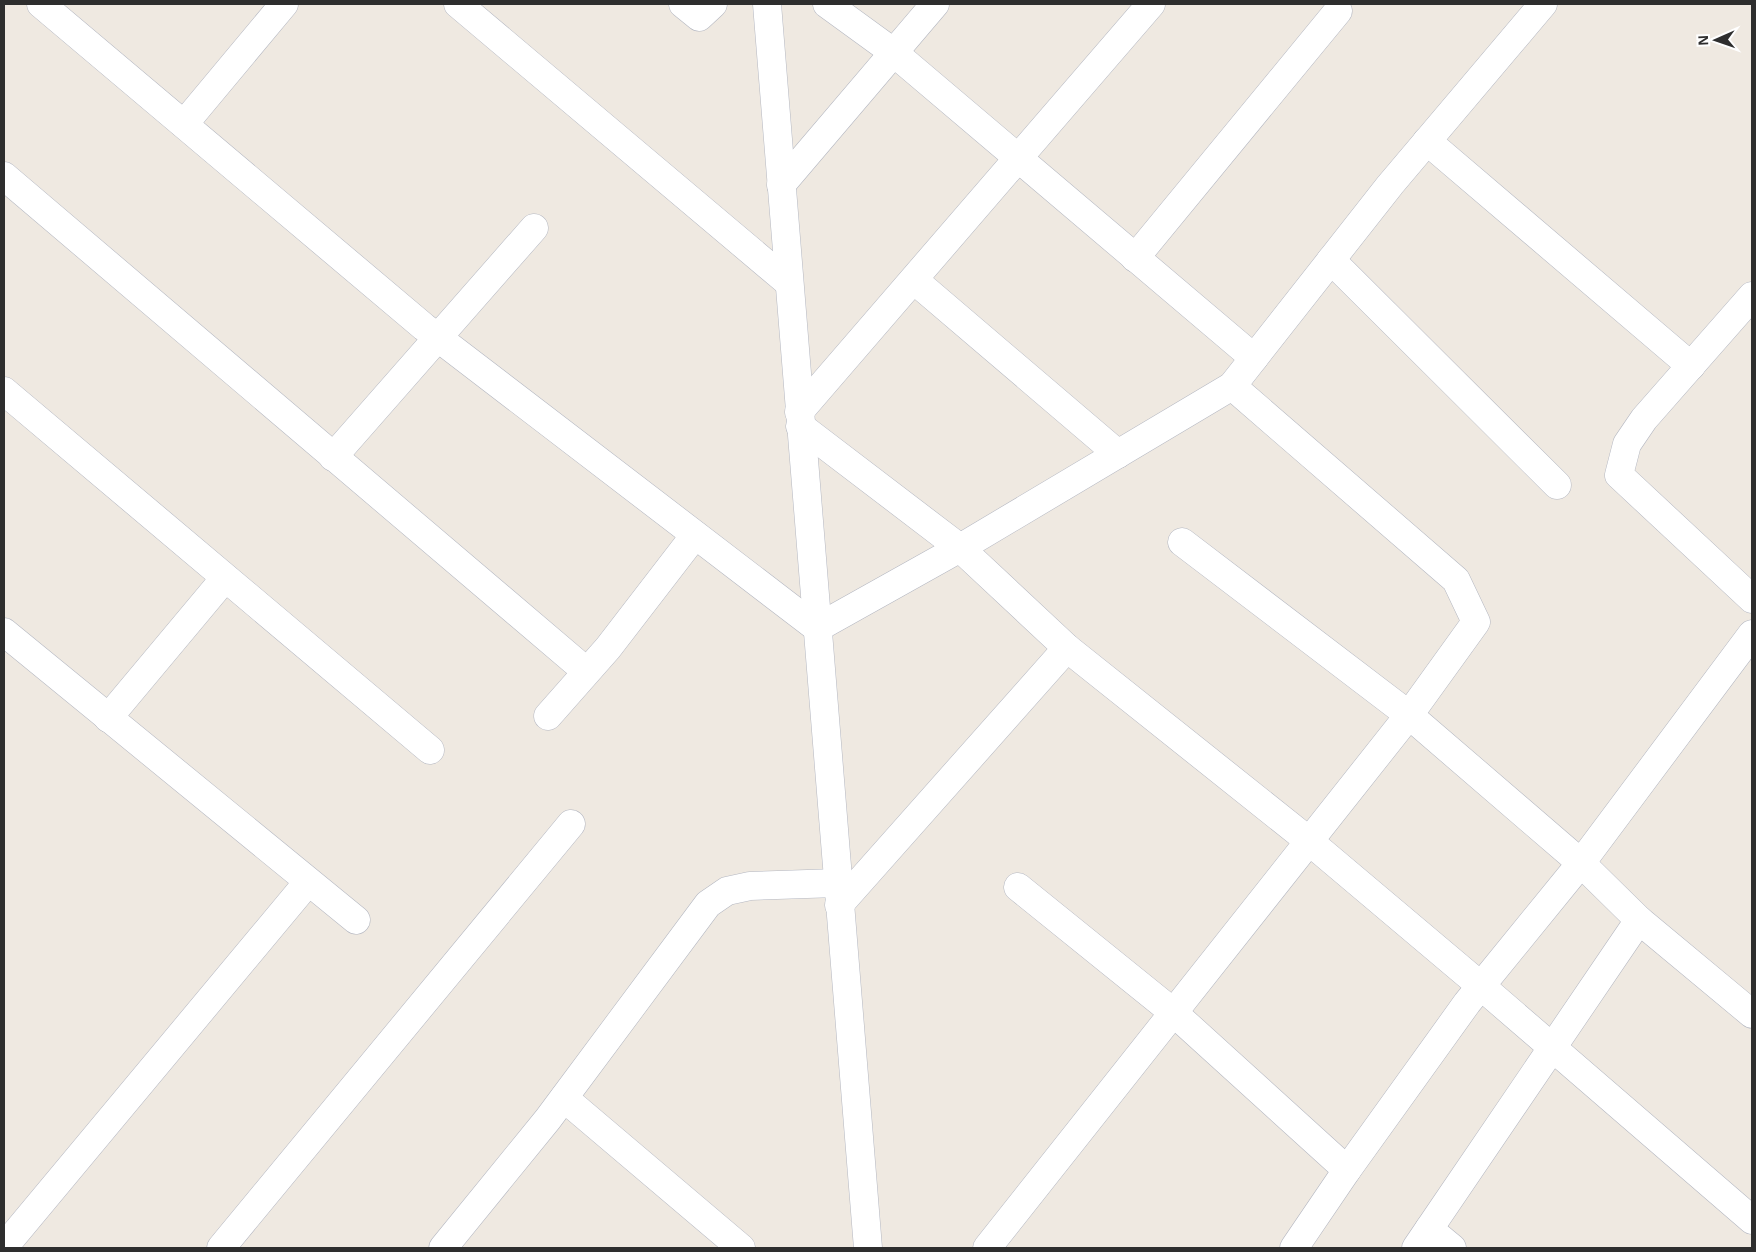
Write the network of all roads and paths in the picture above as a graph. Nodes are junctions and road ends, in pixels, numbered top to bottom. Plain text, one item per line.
1 (42, 4) edge
2 (284, 4) edge
3 (458, 4) edge
4 (683, 4) edge
5 (713, 4) edge
6 (767, 4) edge
7 (827, 4) edge
8 (935, 4) edge
9 (1151, 4) edge
10 (1542, 4) edge
11 (1338, 11) dead end
12 (893, 52) junction
13 (184, 124) junction
14 (1427, 141) junction
15 (1018, 160) junction
16 (4, 176) edge
17 (781, 185) junction
18 (534, 228) dead end
19 (1135, 258) junction
20 (1331, 260) junction
21 (914, 280) junction
22 (789, 283) junction
23 (1752, 296) edge
24 (439, 338) junction
25 (1254, 358) junction
26 (1690, 366) junction
27 (1232, 386) junction
28 (4, 391) edge
29 (800, 419) junction
30 (1118, 454) junction
31 (333, 457) junction
32 (1557, 485) dead end
33 (695, 535) junction
34 (1182, 542) dead end
35 (960, 548) junction
36 (226, 578) junction
37 (1752, 599) edge
38 (817, 628) junction
39 (4, 632) edge
40 (1752, 634) edge
41 (1067, 648) junction
42 (586, 671) junction
43 (1408, 715) junction
44 (548, 716) dead end
45 (108, 718) junction
46 (430, 750) dead end
47 (571, 824) dead end
48 (1309, 841) junction
49 (1581, 863) junction
50 (308, 882) junction
51 (1018, 886) dead end
52 (838, 894) junction
53 (356, 920) dead end
54 (1639, 920) junction
55 (1481, 986) junction
56 (1174, 1013) junction
57 (1752, 1014) edge
58 (1552, 1048) junction
59 (564, 1098) junction
60 (1347, 1170) junction
61 (1752, 1220) edge
62 (1423, 1239) edge
63 (4, 1247) edge
64 (221, 1248) edge
65 (443, 1248) edge
66 (741, 1248) edge
67 (868, 1248) edge
68 (987, 1248) edge
69 (1294, 1248) edge
70 (1452, 1248) edge

1 - 13 street
2 - 13 street
3 - 22 street
4 - 5 street
6 - 17 street
7 - 12 street
8 - 12 street
9 - 15 street
10 - 14 street
11 - 19 street
12 - 15 street
12 - 17 street
13 - 24 street
14 - 20 street
14 - 26 street
15 - 19 street
15 - 21 street
16 - 31 street
17 - 22 street
18 - 24 street
19 - 25 street
20 - 25 street
20 - 32 street
21 - 29 street
21 - 30 street
22 - 29 street
23 - 26 street
24 - 31 street
24 - 33 street
25 - 27 street
26 - 37 street
27 - 30 street
27 - 43 street
28 - 36 street
29 - 35 street
29 - 38 street
30 - 35 street
31 - 42 street
33 - 38 street
33 - 42 street
34 - 43 street
35 - 38 street
35 - 41 street
36 - 45 street
36 - 46 street
38 - 52 street
39 - 45 street
40 - 49 street
41 - 48 street
41 - 52 street
42 - 44 street
43 - 48 street
43 - 49 street
45 - 50 street
47 - 64 street
48 - 55 street
48 - 56 street
49 - 54 street
49 - 55 street
50 - 53 street
50 - 63 street
51 - 56 street
52 - 59 street
52 - 67 street
54 - 57 street
54 - 58 street
55 - 58 street
55 - 60 street
56 - 60 street
56 - 68 street
58 - 61 street
58 - 62 street
59 - 65 street
59 - 66 street
60 - 69 street
62 - 70 street

